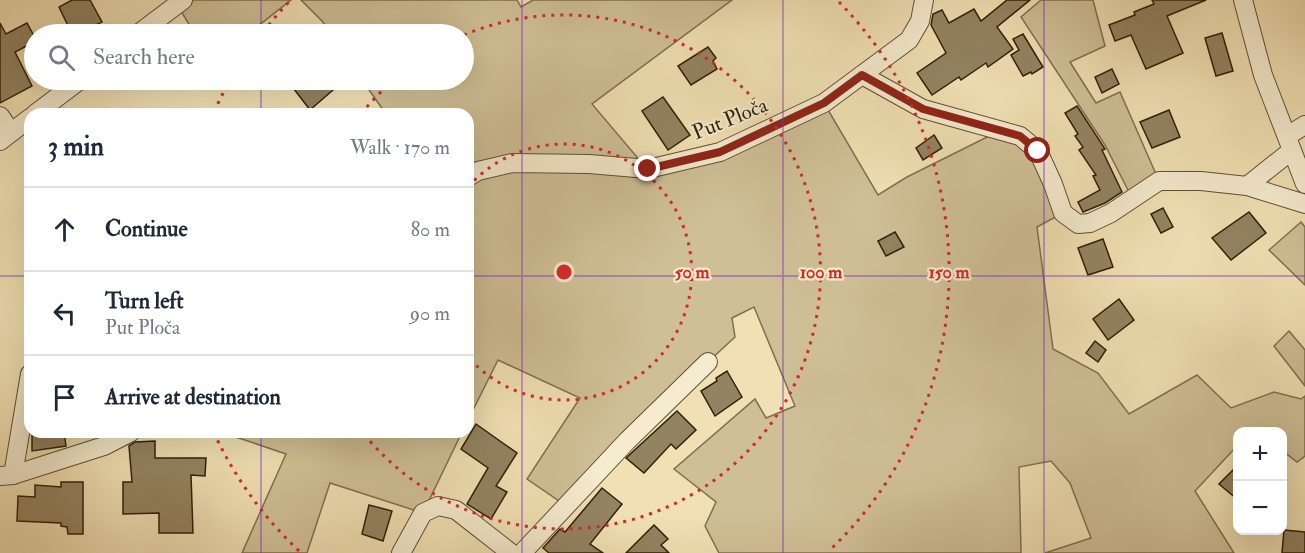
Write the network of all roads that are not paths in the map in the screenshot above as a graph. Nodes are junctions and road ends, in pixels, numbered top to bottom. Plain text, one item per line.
1 (183, 0) edge
2 (924, 0) edge
3 (1243, 0) edge
4 (151, 24) edge
5 (862, 75) junction
6 (67, 90) edge
7 (43, 108) edge
8 (0, 116) edge
9 (24, 123) edge
10 (1305, 125) edge
11 (5, 137) edge
12 (1289, 144) junction
13 (474, 173) edge
14 (1305, 184) edge
15 (1247, 186) junction
16 (1305, 204) edge
17 (708, 362) dead end
18 (24, 399) edge
19 (120, 438) edge
20 (6, 475) edge
21 (401, 553) edge
22 (511, 553) edge
23 (522, 553) edge

1 - 4 street
2 - 5 street, Put Ploča
3 - 12 street
5 - 13 street, Put Ploča
5 - 15 street
6 - 7 street
8 - 11 street
9 - 11 street
10 - 12 street
12 - 14 street
12 - 15 street
15 - 16 street
17 - 23 street
18 - 20 street
19 - 20 street
21 - 22 street

